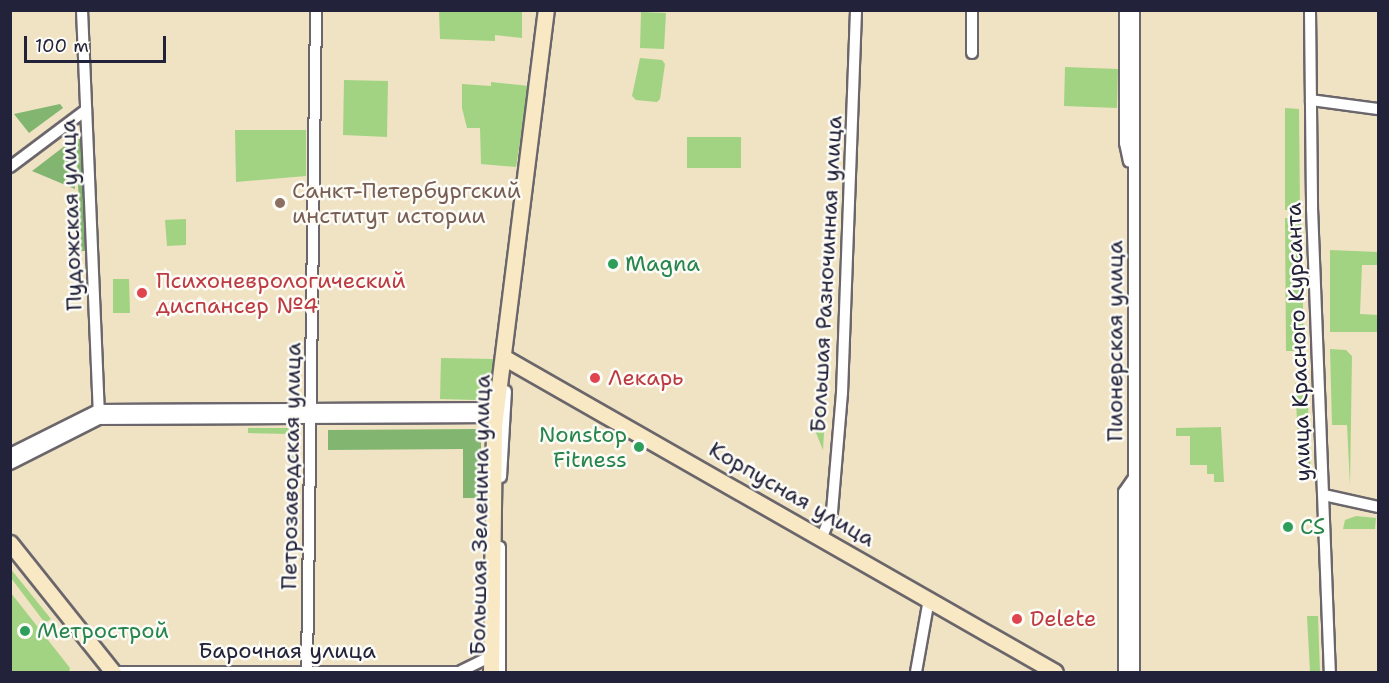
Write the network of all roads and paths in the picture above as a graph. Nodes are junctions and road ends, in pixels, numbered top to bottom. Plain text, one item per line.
1 (82, 10) edge
2 (316, 10) edge
3 (546, 10) edge
4 (856, 10) edge
5 (972, 10) edge
6 (1125, 10) edge
7 (1134, 10) edge
8 (1310, 10) edge
9 (972, 53) dead end
10 (1311, 100) junction
11 (86, 110) junction
12 (1378, 110) edge
13 (10, 167) edge
14 (1134, 195) junction
15 (505, 358) junction
16 (311, 413) junction
17 (495, 413) junction
18 (98, 414) junction
19 (10, 454) edge
20 (10, 464) edge
21 (1134, 478) junction
22 (1324, 495) junction
23 (1378, 507) edge
24 (822, 537) junction
25 (10, 543) edge
26 (10, 558) edge
27 (929, 599) junction
28 (492, 656) junction
29 (307, 670) junction
30 (1047, 670) edge
31 (100, 672) edge
32 (112, 672) edge
33 (464, 672) edge
34 (491, 672) edge
35 (500, 672) edge
36 (916, 672) edge
37 (1124, 672) edge
38 (1134, 672) edge
39 (1330, 672) edge

1 - 11 street, Пудожская улица
2 - 16 street, Петрозаводская улица
3 - 15 main road, Большая Зеленина улица
4 - 24 street, Большая Разночинная улица
5 - 9 street
6 - 14 street
7 - 14 street, Пионерская улица
8 - 10 street, улица Красного Курсанта
10 - 12 street
10 - 22 street, улица Красного Курсанта
11 - 13 street
11 - 18 street, Пудожская улица
14 - 21 street, Пионерская улица
15 - 17 main road, Большая Зеленина улица
15 - 24 main road, Корпусная улица
15 - 35 street, Большая Зеленина улица
16 - 17 street
16 - 18 street
16 - 29 street, Петрозаводская улица
17 - 28 main road, Большая Зеленина улица
18 - 19 street
18 - 20 street
21 - 37 street
21 - 38 street, Пионерская улица
22 - 23 street
22 - 39 street, улица Красного Курсанта
24 - 27 main road, Корпусная улица
25 - 32 main road
26 - 31 main road
27 - 30 main road, Корпусная улица
27 - 36 street
28 - 33 street, Барочная улица
28 - 34 main road, Большая Зеленина улица
29 - 32 street, Барочная улица
29 - 33 street, Барочная улица

